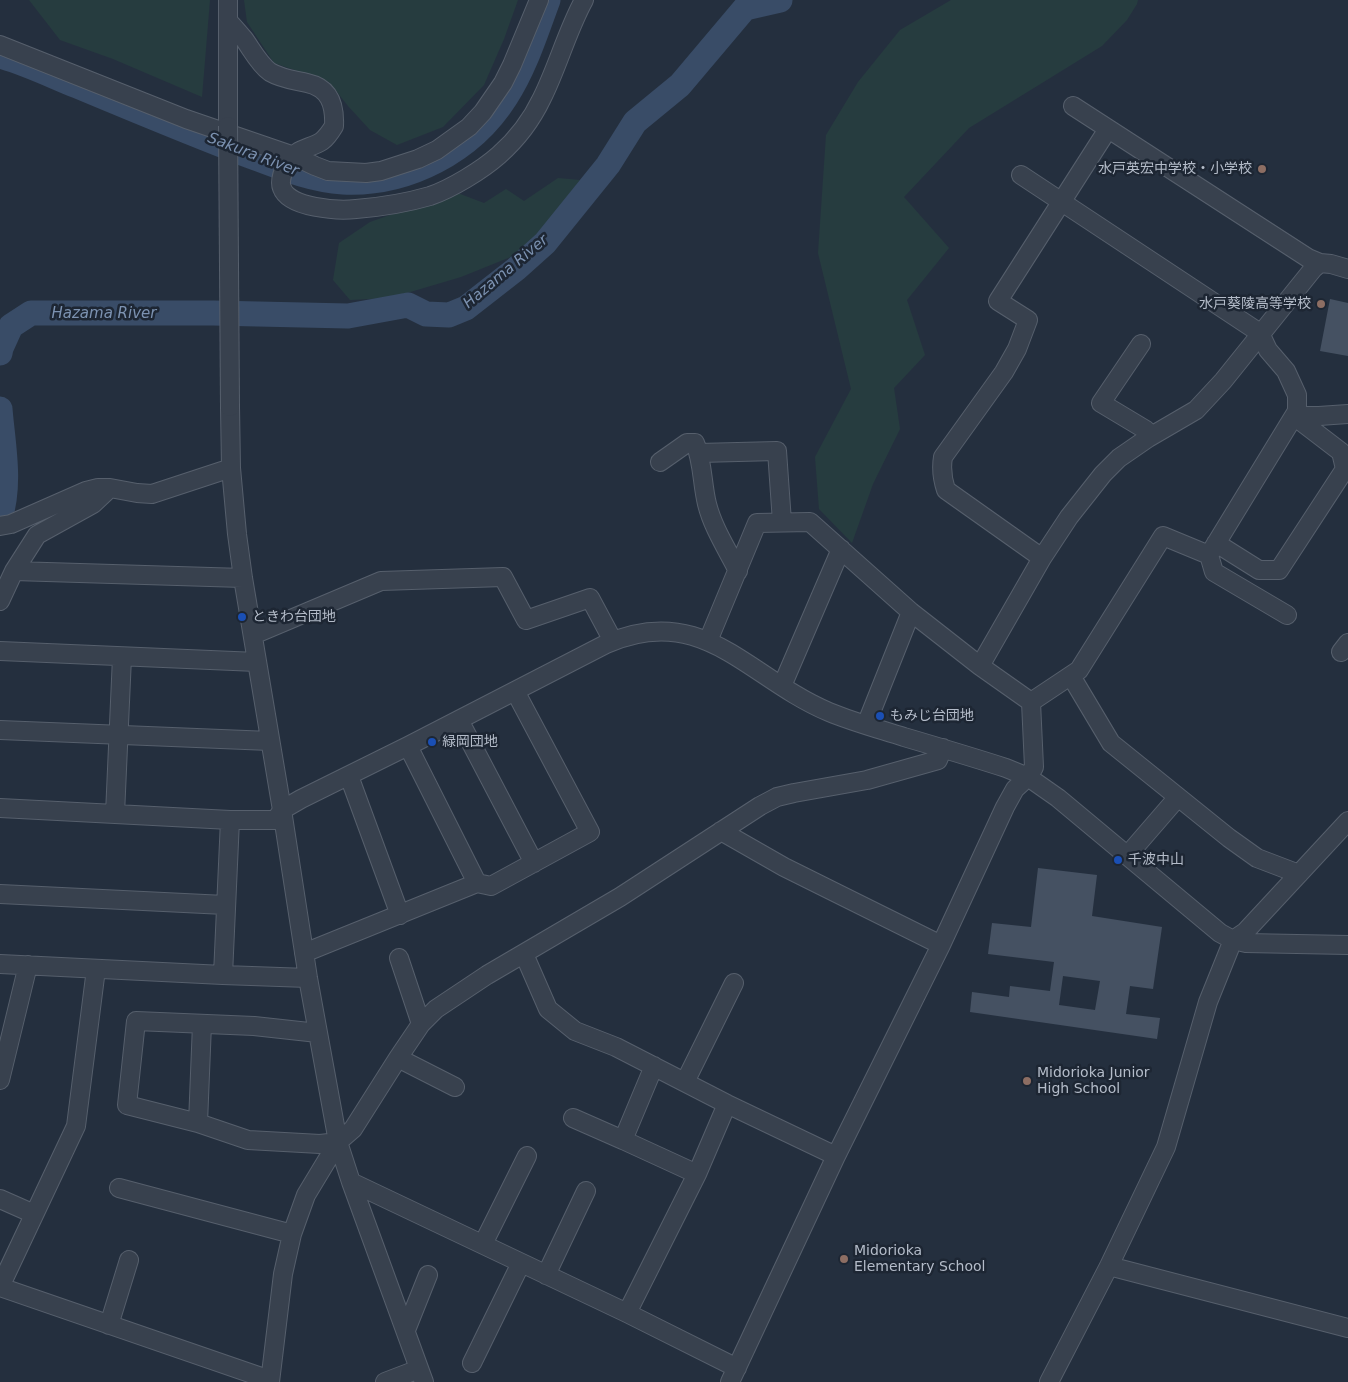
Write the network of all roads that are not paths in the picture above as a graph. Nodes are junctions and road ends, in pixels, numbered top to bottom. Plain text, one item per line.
1 (228, 0) edge
2 (539, 0) edge
3 (584, 0) edge
4 (228, 22) junction
5 (0, 45) edge
6 (1073, 106) dead end
7 (1108, 129) junction
8 (290, 160) junction
9 (1020, 175) dead end
10 (1061, 202) junction
11 (1320, 263) junction
12 (1348, 269) edge
13 (1260, 333) junction
14 (1141, 344) dead end
15 (1348, 414) edge
16 (1294, 416) junction
17 (1148, 438) junction
18 (699, 453) junction
19 (660, 462) dead end
20 (231, 468) junction
21 (110, 488) junction
22 (782, 522) junction
23 (5, 525) edge
24 (1212, 549) junction
25 (841, 550) junction
26 (1042, 558) junction
27 (14, 571) junction
28 (738, 571) junction
29 (243, 578) junction
30 (0, 601) edge
31 (910, 612) junction
32 (1287, 615) dead end
33 (252, 635) junction
34 (613, 641) junction
35 (708, 641) junction
36 (0, 652) edge
37 (122, 657) junction
38 (257, 662) junction
39 (980, 666) junction
40 (1071, 676) junction
41 (782, 686) junction
42 (516, 691) junction
43 (1031, 702) junction
44 (459, 720) junction
45 (866, 725) junction
46 (0, 730) edge
47 (118, 734) junction
48 (270, 741) junction
49 (408, 746) junction
50 (943, 748) junction
51 (349, 776) junction
52 (1028, 777) junction
53 (1178, 797) junction
54 (0, 808) edge
55 (282, 810) junction
56 (115, 814) junction
57 (230, 820) junction
58 (1348, 821) edge
59 (720, 831) junction
60 (1127, 856) junction
61 (534, 863) junction
62 (1299, 874) junction
63 (477, 883) junction
64 (0, 894) edge
65 (226, 905) junction
66 (400, 915) junction
67 (1233, 940) junction
68 (941, 945) junction
69 (1348, 945) edge
70 (304, 953) junction
71 (524, 954) junction
72 (399, 958) dead end
73 (0, 964) edge
74 (28, 966) junction
75 (96, 969) junction
76 (223, 975) junction
77 (308, 978) junction
78 (734, 983) dead end
79 (202, 1024) junction
80 (421, 1024) junction
81 (318, 1032) junction
82 (398, 1058) junction
83 (654, 1066) junction
84 (0, 1080) edge
85 (685, 1082) junction
86 (455, 1086) dead end
87 (727, 1104) junction
88 (573, 1118) dead end
89 (198, 1123) junction
90 (623, 1140) junction
91 (338, 1142) junction
92 (527, 1156) dead end
93 (836, 1156) junction
94 (697, 1174) junction
95 (351, 1182) junction
96 (119, 1188) dead end
97 (586, 1191) dead end
98 (0, 1199) edge
99 (34, 1214) junction
100 (292, 1234) junction
101 (483, 1244) junction
102 (129, 1260) dead end
103 (521, 1263) junction
104 (1109, 1266) junction
105 (428, 1275) dead end
106 (546, 1275) junction
107 (627, 1313) junction
108 (109, 1325) junction
109 (1348, 1328) edge
110 (406, 1330) junction
111 (472, 1363) dead end
112 (734, 1375) edge
113 (422, 1376) edge
114 (270, 1381) edge
115 (385, 1382) edge
116 (1049, 1382) edge

1 - 4 street
2 - 8 street
3 - 8 street
4 - 8 street
4 - 20 street, bridge
5 - 8 street
6 - 7 street
7 - 10 street
7 - 11 street
9 - 10 street
10 - 13 street
10 - 26 street
11 - 12 street
11 - 13 street
13 - 16 street
13 - 17 street
14 - 17 street
15 - 16 street
16 - 24 street
16 - 24 street
17 - 26 street
18 - 19 street
18 - 22 street
18 - 28 street
20 - 21 street
20 - 29 street
21 - 23 street
21 - 27 street
22 - 25 street
22 - 28 street
24 - 32 street
24 - 40 street
25 - 31 street
25 - 41 street
26 - 39 street
27 - 29 street
27 - 30 street
28 - 35 street
29 - 33 street
31 - 39 street
31 - 45 street
33 - 34 street
33 - 38 street
34 - 35 street
34 - 42 street
35 - 41 street
36 - 37 street
37 - 38 street
37 - 47 street
38 - 48 street
39 - 43 street
40 - 43 street
40 - 53 street
41 - 45 street
42 - 44 street
42 - 61 street
43 - 52 street
44 - 49 street
44 - 61 street
45 - 50 street
46 - 47 street
47 - 48 street
47 - 56 street
48 - 55 street
49 - 51 street
49 - 63 street
50 - 52 street
50 - 59 street
51 - 55 street
51 - 66 street
52 - 60 street
52 - 68 street
53 - 60 street
53 - 62 street
54 - 56 street
55 - 57 street
55 - 70 street
56 - 57 street
57 - 65 street
58 - 62 street
59 - 68 street
59 - 71 street
60 - 67 street
61 - 63 street
62 - 67 street
63 - 66 street
64 - 65 street
65 - 76 street
66 - 70 street
67 - 69 street
67 - 104 street
68 - 93 street
70 - 77 street
71 - 80 street
71 - 83 street
72 - 80 street
73 - 74 street
74 - 75 street
74 - 84 street
75 - 76 street
75 - 99 street
76 - 77 street
77 - 81 street
78 - 85 street
79 - 81 street
79 - 89 street
79 - 89 street
80 - 82 street
81 - 91 street
82 - 86 street
82 - 91 street
83 - 85 street
83 - 90 street
85 - 87 street
87 - 93 street
87 - 94 street
88 - 90 street
89 - 91 street
90 - 94 street
91 - 95 street
91 - 100 street
92 - 101 street
93 - 112 street
94 - 107 street
95 - 101 street
95 - 110 street
96 - 100 street
97 - 106 street
98 - 99 street
99 - 108 street
100 - 114 street
101 - 103 street
102 - 108 street
103 - 106 street
103 - 111 street
104 - 109 street
104 - 116 street
105 - 110 street
106 - 107 street
107 - 112 street
108 - 114 street
110 - 113 street
113 - 115 street

